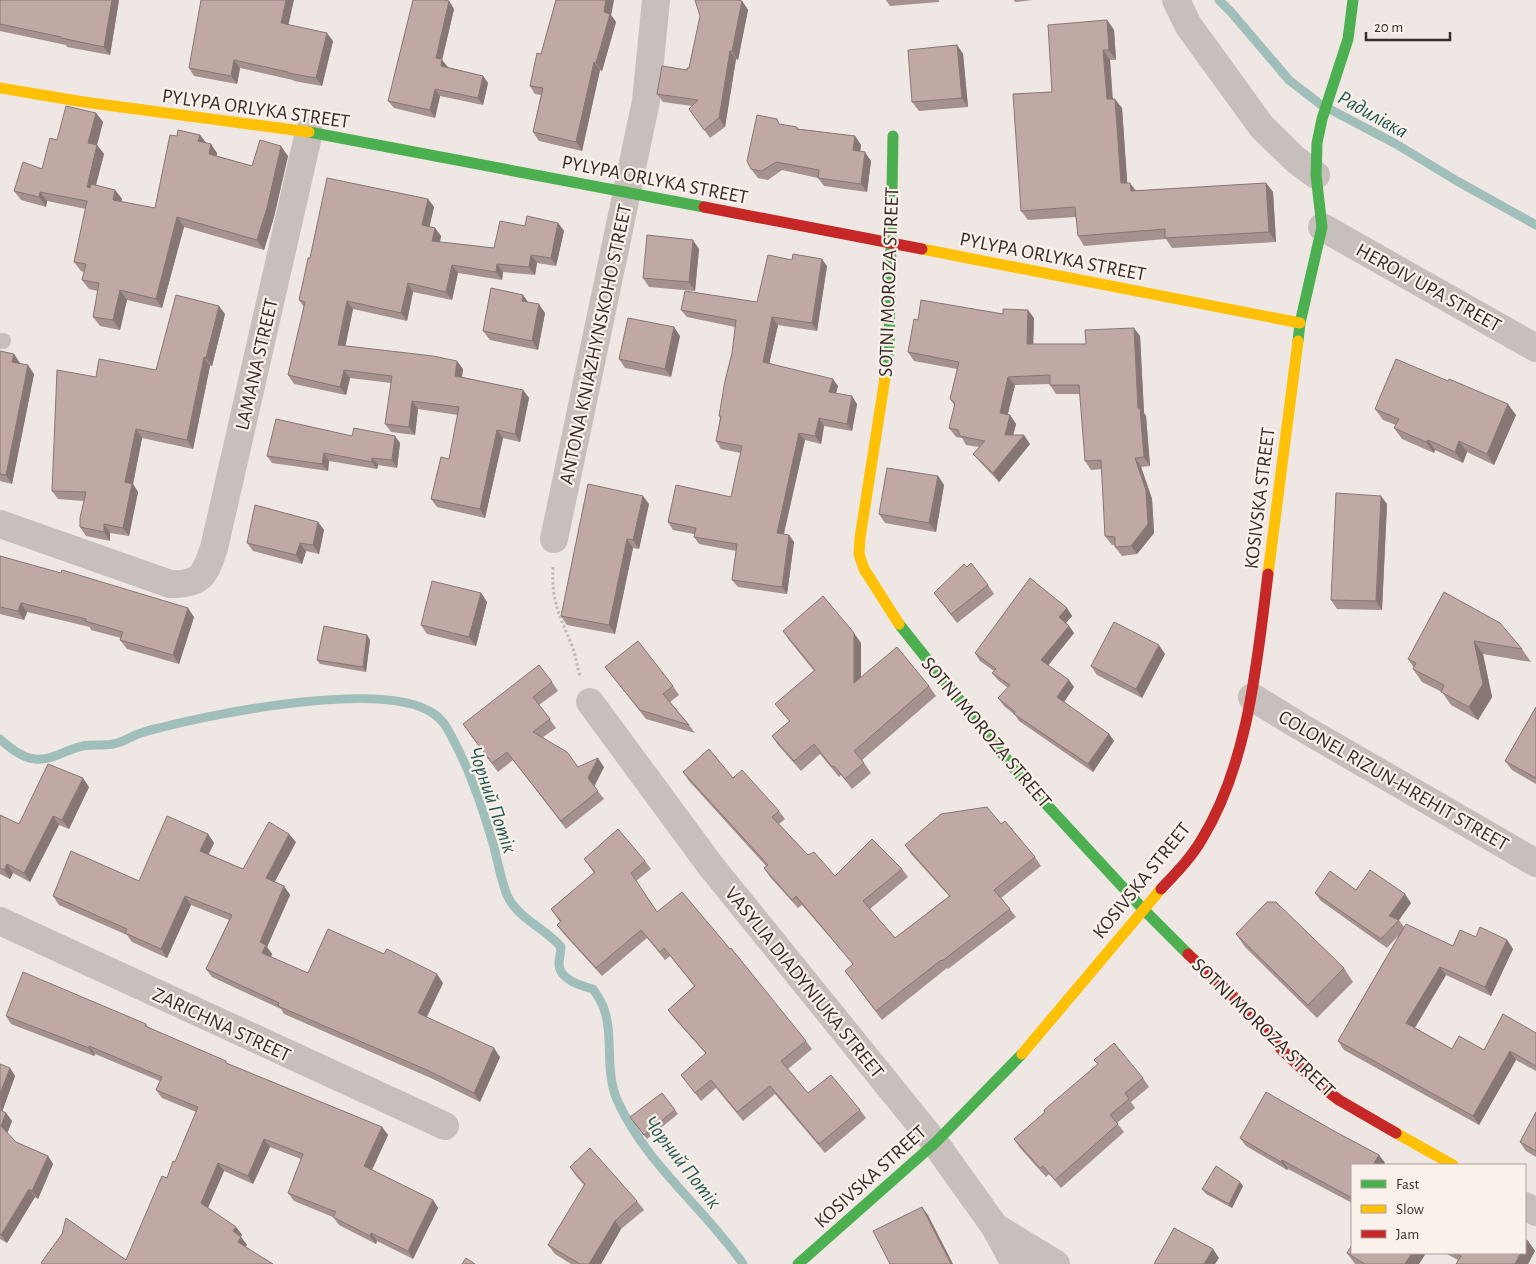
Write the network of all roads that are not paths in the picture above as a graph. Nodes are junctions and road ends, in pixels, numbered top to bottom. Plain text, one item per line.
1 (656, 0) edge
2 (1176, 0) edge
3 (1353, 0) edge
4 (0, 88) edge
5 (309, 132) junction
6 (893, 136) dead end
7 (1316, 175) junction
8 (626, 192) junction
9 (1322, 227) junction
10 (892, 244) junction
11 (1300, 323) junction
12 (1536, 348) edge
13 (0, 524) edge
14 (554, 539) road end
15 (1252, 697) junction
16 (590, 702) road end
17 (1536, 863) edge
18 (1143, 909) junction
19 (0, 921) edge
20 (445, 1126) dead end
21 (935, 1143) junction
22 (1451, 1164) edge
23 (995, 1227) junction
24 (798, 1264) edge
25 (1015, 1264) edge
26 (1056, 1264) edge

1 - 8 street, ANTONA KNIAZHYNSKOHO STREET
2 - 7 street
3 - 7 street, KOSIVSKA STREET
4 - 5 street, PYLYPA ORLYKA STREET
5 - 8 street, PYLYPA ORLYKA STREET
5 - 13 street, LAMANA STREET
6 - 10 street, SOTNI MOROZA STREET
7 - 9 street, KOSIVSKA STREET
8 - 10 street, PYLYPA ORLYKA STREET
8 - 14 street, ANTONA KNIAZHYNSKOHO STREET
9 - 11 street, KOSIVSKA STREET
9 - 12 street, HEROIV UPA STREET
10 - 11 street, PYLYPA ORLYKA STREET
10 - 18 street, SOTNI MOROZA STREET
11 - 15 street, KOSIVSKA STREET
15 - 17 street, COLONEL RIZUN-HREHIT STREET
15 - 18 street, KOSIVSKA STREET
16 - 21 street, VASYLIA DIADYNIUKA STREET
18 - 21 street, KOSIVSKA STREET
18 - 22 street, SOTNI MOROZA STREET
19 - 20 street, ZARICHNA STREET
21 - 23 street, VASYLIA DIADYNIUKA STREET
21 - 24 street, KOSIVSKA STREET
23 - 25 street, VASYLIA DIADYNIUKA STREET
23 - 26 street

